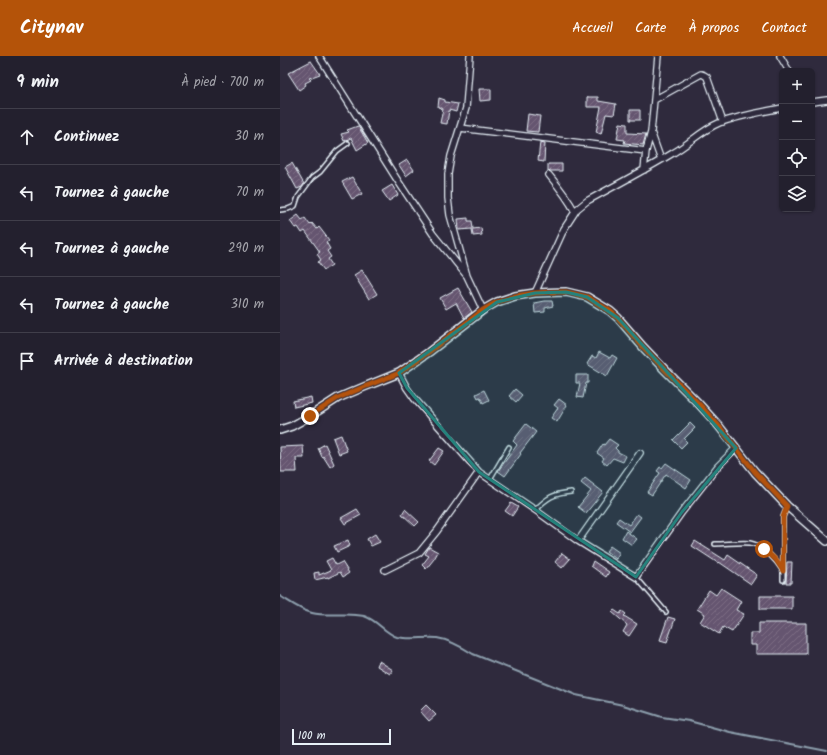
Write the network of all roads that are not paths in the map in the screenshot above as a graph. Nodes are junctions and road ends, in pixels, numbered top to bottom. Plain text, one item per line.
1 (319, 56) edge
2 (470, 56) edge
3 (658, 56) edge
4 (780, 56) edge
5 (787, 68) edge
6 (654, 100) junction
7 (827, 100) edge
8 (815, 102) edge
9 (779, 109) edge
10 (723, 122) junction
11 (460, 128) junction
12 (651, 132) junction
13 (348, 143) dead end
14 (646, 151) junction
15 (662, 160) junction
16 (644, 170) junction
17 (549, 175) dead end
18 (280, 210) edge
19 (575, 212) junction
20 (467, 276) junction
21 (535, 293) junction
22 (483, 310) junction
23 (399, 373) junction
24 (280, 430) edge
25 (509, 447) dead end
26 (736, 448) junction
27 (640, 454) dead end
28 (479, 472) junction
29 (490, 479) junction
30 (571, 492) dead end
31 (787, 506) junction
32 (535, 510) junction
33 (578, 541) junction
34 (827, 541) edge
35 (715, 544) dead end
36 (385, 570) dead end
37 (783, 571) junction
38 (636, 577) junction
39 (783, 580) dead end
40 (666, 612) dead end

1 - 20 street
2 - 11 street
3 - 6 street
4 - 5 street
6 - 10 street
6 - 12 street
7 - 8 street
9 - 10 street
10 - 15 street
11 - 14 street
11 - 20 street
12 - 14 street
12 - 15 street
13 - 18 lane
14 - 16 street
15 - 16 street
16 - 19 street
17 - 19 street
19 - 21 street
20 - 22 street
21 - 22 street
21 - 26 street
22 - 23 street
23 - 24 street
23 - 28 street
25 - 29 lane
26 - 31 street
26 - 38 street
27 - 33 street
28 - 29 street
28 - 36 street
29 - 32 street
30 - 32 lane
31 - 34 street
31 - 37 lane
32 - 33 street
33 - 38 street
35 - 37 lane
37 - 39 lane
38 - 40 lane

